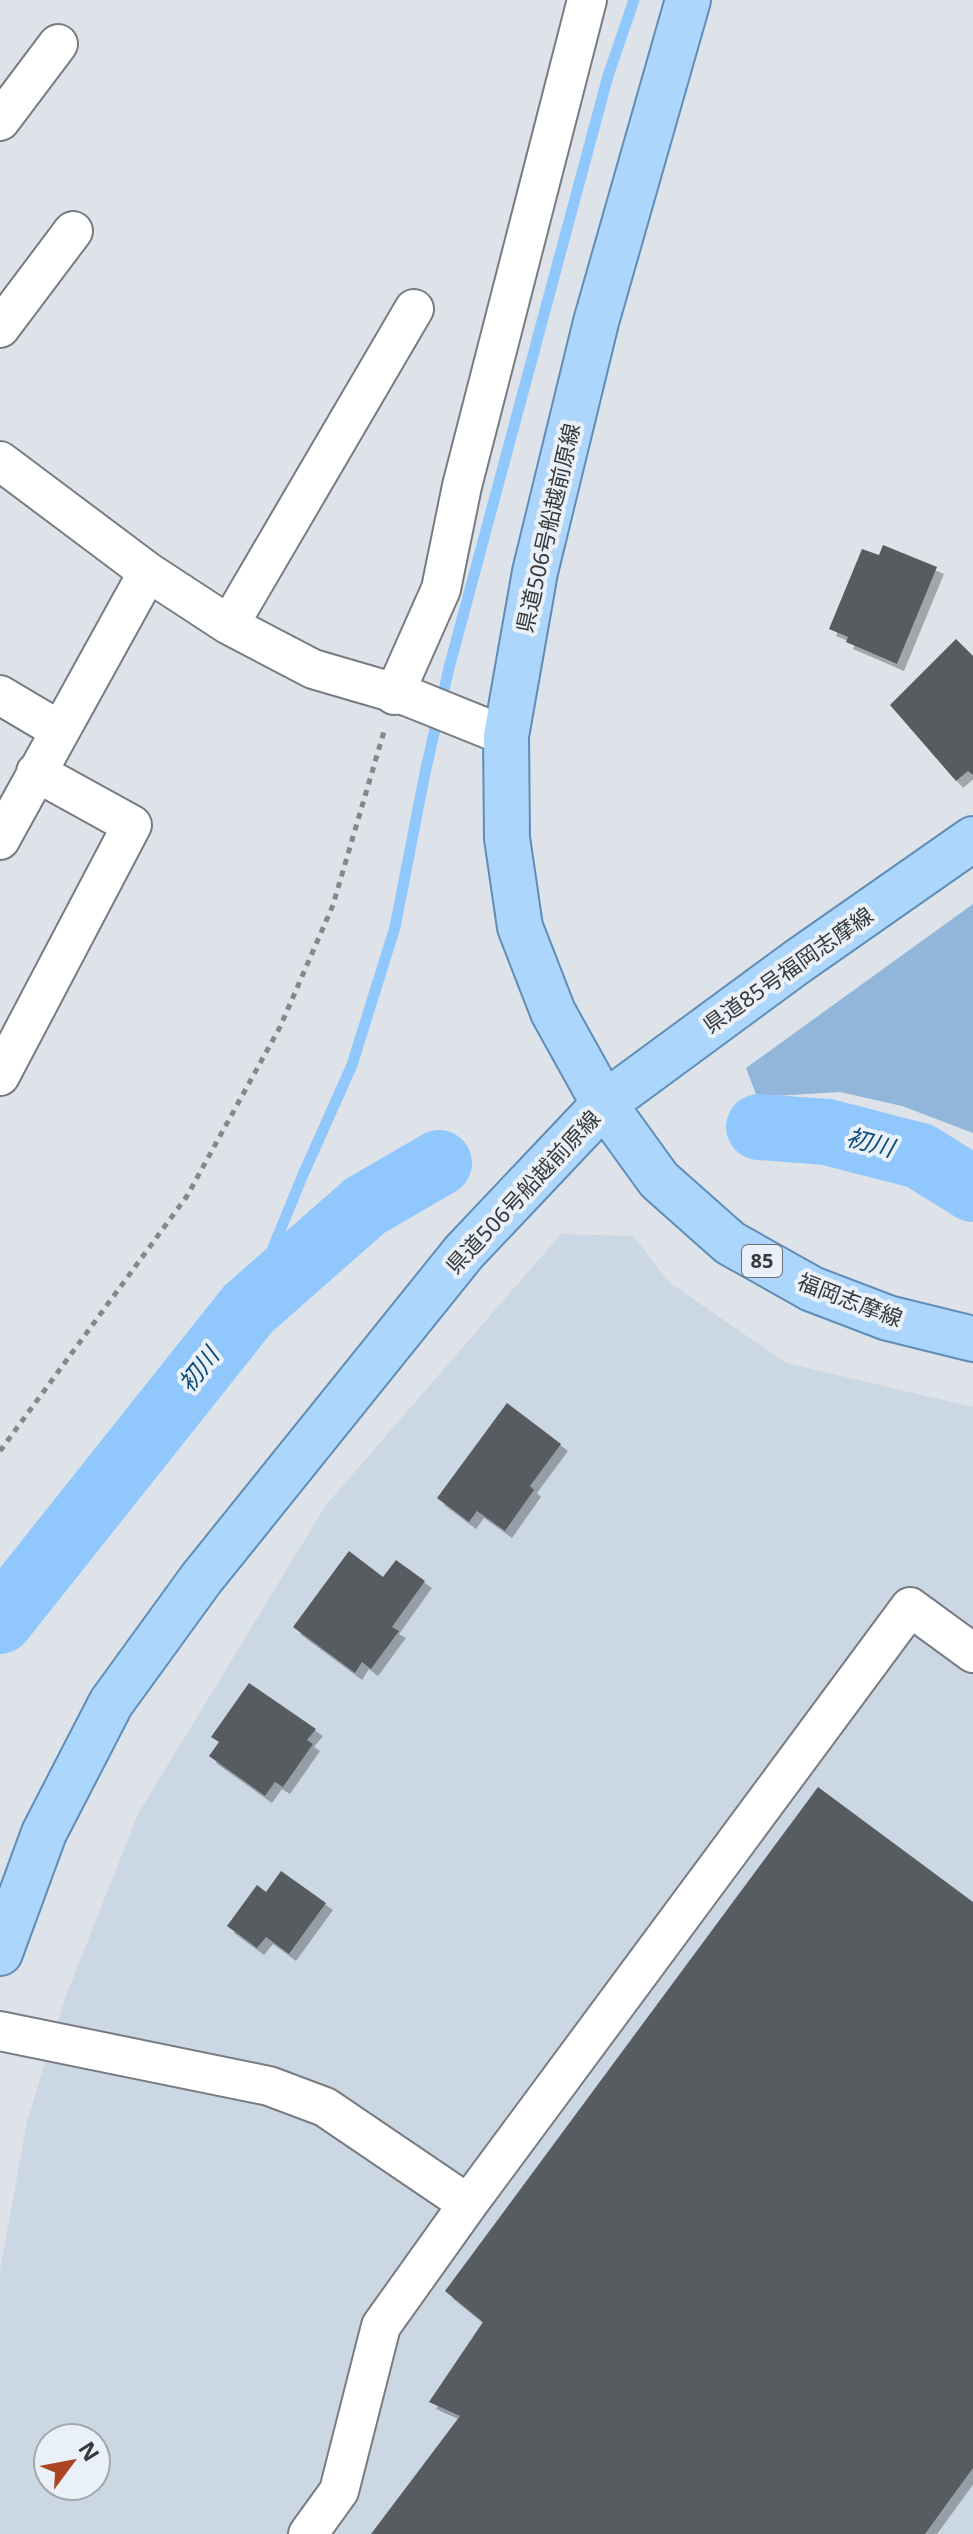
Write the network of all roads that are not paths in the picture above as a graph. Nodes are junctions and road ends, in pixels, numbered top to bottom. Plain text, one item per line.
1 (587, 0) edge
2 (688, 0) edge
3 (58, 44) dead end
4 (0, 121) edge
5 (73, 231) dead end
6 (414, 309) dead end
7 (0, 328) edge
8 (0, 461) edge
9 (148, 572) junction
10 (229, 625) junction
11 (0, 695) edge
12 (402, 696) junction
13 (59, 730) junction
14 (506, 736) junction
15 (36, 772) junction
16 (973, 839) edge
17 (0, 840) edge
18 (0, 1076) edge
19 (604, 1104) junction
20 (973, 1339) edge
21 (973, 1653) edge
22 (0, 1953) edge
23 (0, 2031) edge
24 (468, 2204) junction
25 (308, 2534) edge

1 - 12 street
2 - 14 main road, 県道506号船越前原線
3 - 4 street
5 - 7 street
6 - 10 street
8 - 9 street
9 - 10 street
9 - 13 street
10 - 12 street
11 - 13 street
12 - 14 street
13 - 15 street
14 - 19 main road, 県道506号船越前原線
15 - 17 street
15 - 18 street
16 - 19 main road, 県道85号福岡志摩線
19 - 20 main road, 福岡志摩線 / 85
19 - 22 main road, 県道506号船越前原線
21 - 24 street
23 - 24 street
24 - 25 street

